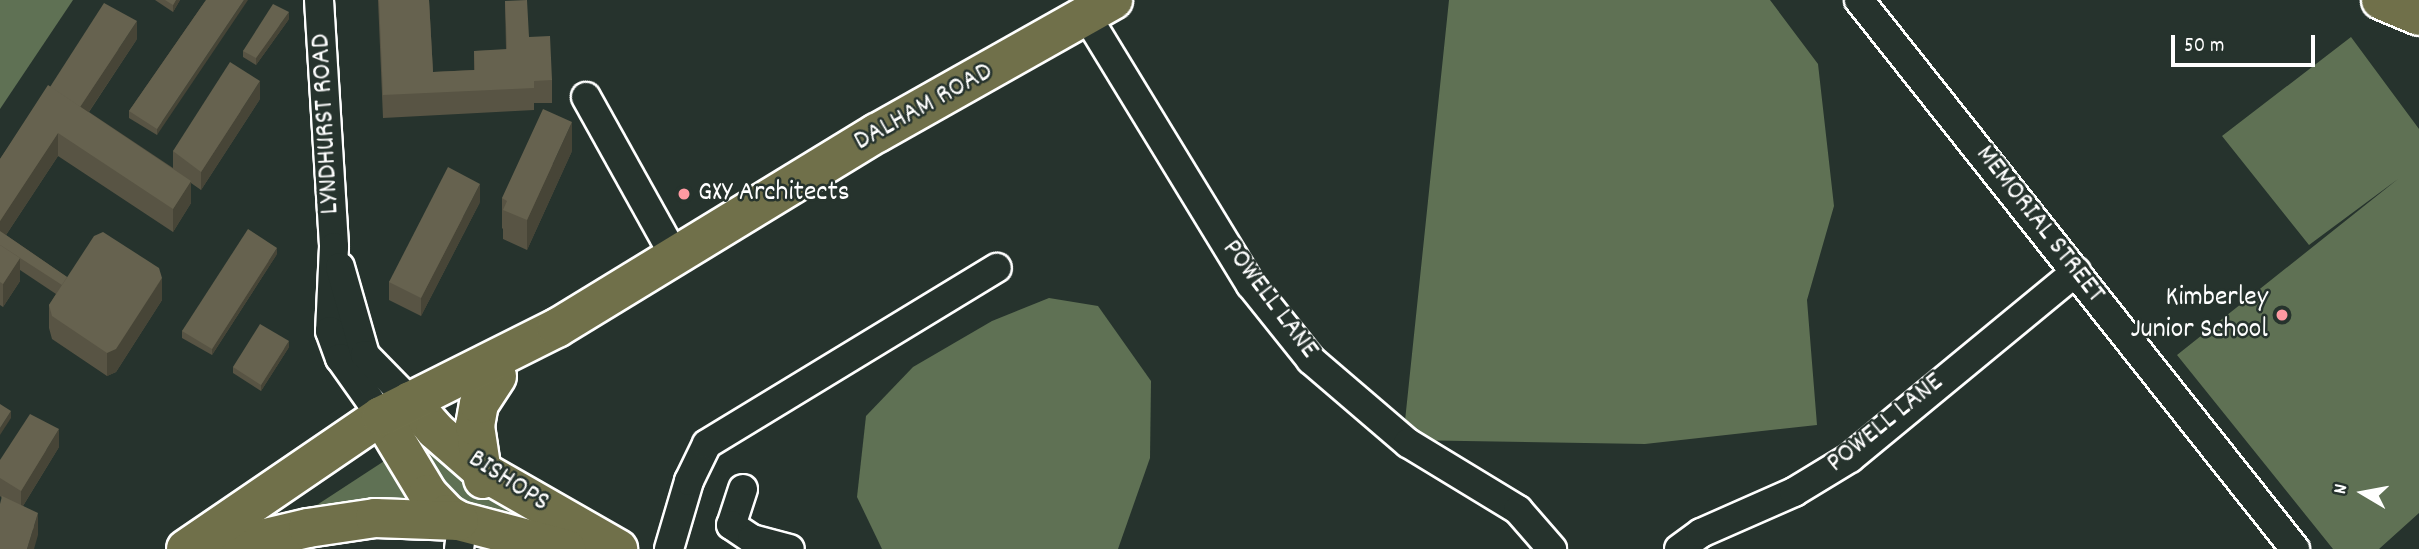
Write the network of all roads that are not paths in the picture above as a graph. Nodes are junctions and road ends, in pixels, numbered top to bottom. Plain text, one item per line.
1 (319, 0) edge
2 (1859, 0) edge
3 (2381, 0) edge
4 (1100, 7) edge
5 (2419, 16) edge
6 (586, 97) dead end
7 (674, 256) junction
8 (997, 268) dead end
9 (2077, 272) junction
10 (557, 328) junction
11 (496, 376) junction
12 (403, 419) junction
13 (482, 471) junction
14 (743, 489) dead end
15 (467, 534) edge
16 (230, 548) edge
17 (186, 549) edge
18 (566, 549) edge
19 (618, 549) edge
20 (669, 549) edge
21 (790, 549) edge
22 (1552, 549) edge
23 (1679, 549) edge
24 (2295, 549) edge

1 - 12 street, LYNDHURST ROAD
2 - 9 street, MEMORIAL STREET
3 - 5 highway
4 - 7 highway, DALHAM ROAD
4 - 22 street, POWELL LANE
6 - 7 street
7 - 10 highway, DALHAM ROAD
8 - 20 street
9 - 23 street, POWELL LANE
9 - 24 street, MEMORIAL STREET
10 - 11 highway, DALHAM ROAD
10 - 12 highway, DALHAM ROAD
11 - 12 highway, DALHAM ROAD
11 - 13 highway
12 - 13 highway, BISHOPS
12 - 15 highway, BISHOPS
12 - 16 highway
12 - 17 highway
13 - 15 highway
13 - 19 highway, BISHOPS
14 - 21 street
15 - 16 highway
15 - 18 highway, BISHOPS

